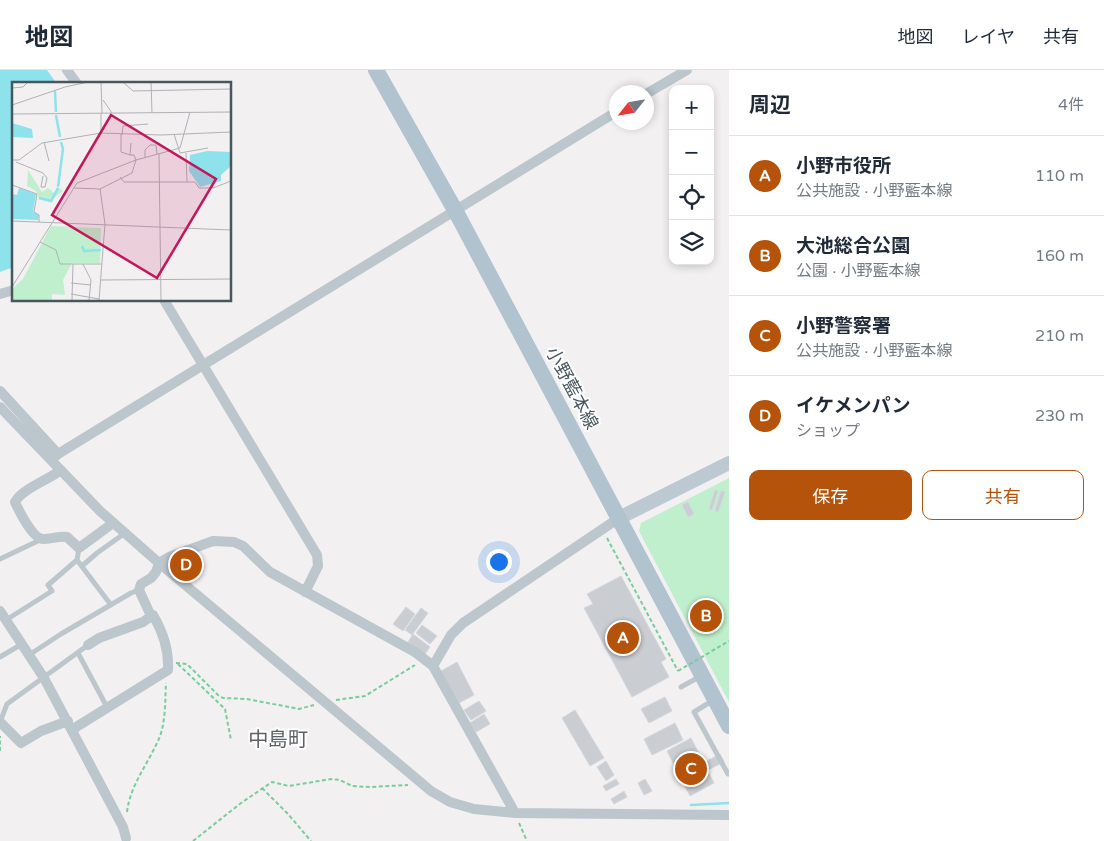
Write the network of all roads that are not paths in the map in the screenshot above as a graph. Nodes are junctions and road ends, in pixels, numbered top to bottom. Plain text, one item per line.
1 (67, 70) edge
2 (376, 70) edge
3 (687, 70) edge
4 (76, 82) edge
5 (654, 89) edge
6 (609, 116) edge
7 (455, 210) junction
8 (165, 301) edge
9 (204, 364) junction
10 (0, 391) edge
11 (0, 407) edge
12 (55, 457) junction
13 (729, 463) edge
14 (61, 470) junction
15 (619, 518) junction
16 (113, 522) junction
17 (125, 533) junction
18 (41, 539) junction
19 (79, 548) junction
20 (0, 559) edge
21 (77, 560) junction
22 (159, 563) junction
23 (82, 566) junction
24 (139, 590) junction
25 (305, 592) junction
26 (111, 605) junction
27 (3, 615) edge
28 (152, 616) junction
29 (22, 644) junction
30 (88, 645) joint
31 (78, 653) junction
32 (29, 655) junction
33 (0, 657) edge
34 (433, 666) junction
35 (702, 675) junction
36 (44, 678) junction
37 (681, 687) dead end
38 (715, 699) junction
39 (107, 707) junction
40 (0, 722) edge
41 (70, 725) junction
42 (729, 726) edge
43 (729, 774) edge
44 (515, 813) junction
45 (729, 815) edge
46 (125, 840) edge

1 - 4 street
2 - 7 main road, 小野藍本線
3 - 5 street
6 - 7 street
7 - 9 street
7 - 15 main road, 小野藍本線
8 - 9 street
9 - 12 street
9 - 25 street
10 - 12 street
11 - 12 street
12 - 14 street
13 - 15 street
14 - 16 street
14 - 18 street
15 - 34 street
15 - 35 main road, 小野藍本線
16 - 17 street
16 - 19 street
17 - 22 street
17 - 23 lane
18 - 19 street
18 - 20 lane
19 - 21 lane
21 - 23 lane
21 - 27 lane
22 - 24 street
22 - 25 street
22 - 44 street
23 - 26 lane
24 - 26 lane
24 - 28 street
25 - 34 street
26 - 32 lane
27 - 29 street
28 - 30 street
28 - 39 street
29 - 32 street
29 - 33 lane
30 - 31 lane
31 - 36 lane
31 - 39 lane
32 - 36 street
34 - 44 street
35 - 37 lane
35 - 38 main road, 小野藍本線
36 - 40 lane
36 - 41 street
38 - 42 main road, 小野藍本線
38 - 43 lane
39 - 41 street
40 - 41 street
41 - 46 street
44 - 45 street

